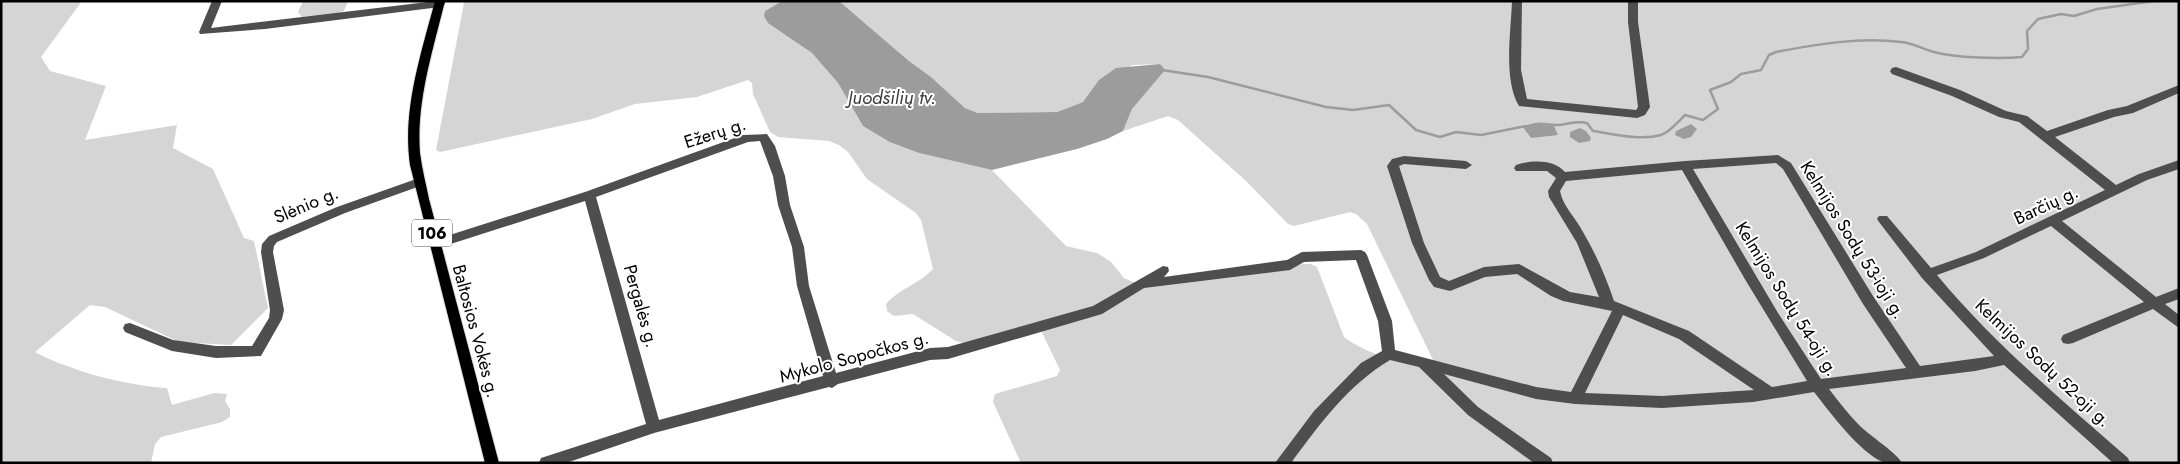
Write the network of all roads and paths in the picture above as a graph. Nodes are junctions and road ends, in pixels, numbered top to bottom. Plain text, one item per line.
1 (217, 1) edge
2 (1517, 1) edge
3 (1633, 1) edge
4 (440, 3) edge
5 (417, 4) edge
6 (1896, 71) dead end
7 (2179, 89) edge
8 (2046, 136) junction
9 (2179, 164) edge
10 (1466, 165) dead end
11 (1685, 165) junction
12 (1520, 168) dead end
13 (1562, 177) junction
14 (419, 182) junction
15 (2114, 191) junction
16 (589, 195) junction
17 (1883, 219) dead end
18 (2053, 221) junction
19 (435, 244) junction
20 (1164, 271) dead end
21 (1927, 274) junction
22 (1140, 285) junction
23 (2179, 293) edge
24 (2155, 303) junction
25 (1614, 306) junction
26 (2179, 323) edge
27 (130, 328) dead end
28 (2068, 339) dead end
29 (1389, 354) junction
30 (2006, 359) junction
31 (1422, 362) junction
32 (1918, 372) junction
33 (832, 382) junction
34 (1818, 385) junction
35 (1770, 393) junction
36 (1575, 398) junction
37 (654, 427) junction
38 (492, 463) edge
39 (546, 463) edge
40 (1282, 463) edge
41 (1546, 463) edge
42 (1895, 463) edge
43 (2123, 463) edge

1 - 5 street
2 - 3 street
4 - 5 street
4 - 14 main road, Baltosios Vokės g. / 106
6 - 8 street
7 - 8 street
8 - 15 street
9 - 15 street, Barčių g.
10 - 25 street
11 - 13 street, Kelmijos Sodų 53-ioji g.
11 - 32 street, Kelmijos Sodų 53-ioji g.
11 - 34 street, Kelmijos Sodų 54-oji g.
12 - 13 street
13 - 25 street
14 - 19 main road, Baltosios Vokės g. / 106
14 - 27 street, Slėnio g.
15 - 18 street, Barčių g.
16 - 19 street, Ežerų g.
16 - 33 street, Ežerų g.
16 - 37 street, Pergalės g.
17 - 21 street, Kelmijos Sodų 52-oji g.
18 - 21 street, Barčių g.
18 - 24 street
19 - 38 main road, Baltosios Vokės g. / 106
20 - 22 street, Mykolo Sopočkos g.
21 - 30 street, Kelmijos Sodų 52-oji g.
22 - 29 street
22 - 33 street, Mykolo Sopočkos g.
23 - 24 street
24 - 26 street
24 - 28 street
25 - 35 street
25 - 36 street
29 - 31 street
29 - 40 street
30 - 32 street
30 - 43 street, Kelmijos Sodų 52-oji g.
31 - 36 street
31 - 41 street
32 - 34 street
33 - 37 street, Mykolo Sopočkos g.
34 - 35 street
34 - 42 street, Kelmijos Sodų 54-oji g.
35 - 36 street
37 - 39 street, Mykolo Sopočkos g.

